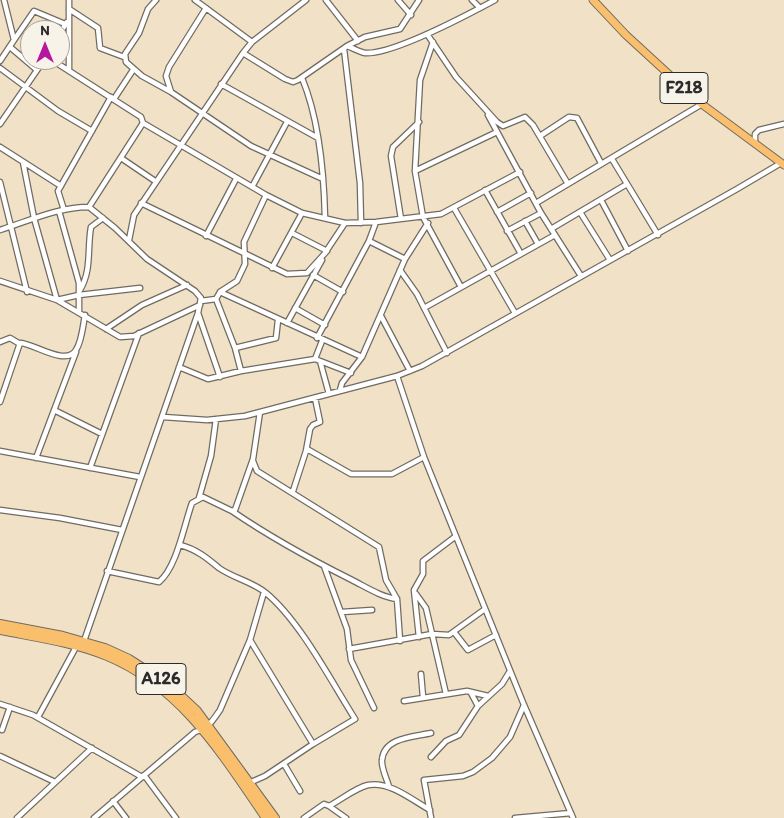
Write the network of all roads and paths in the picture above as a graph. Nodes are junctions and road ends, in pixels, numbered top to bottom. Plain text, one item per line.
1 (4, 0) edge
2 (69, 0) edge
3 (156, 0) edge
4 (195, 0) edge
5 (306, 0) edge
6 (326, 0) edge
7 (398, 0) edge
8 (420, 0) edge
9 (472, 0) edge
10 (495, 0) edge
11 (593, 0) edge
12 (206, 8) junction
13 (480, 8) junction
14 (69, 9) junction
15 (411, 15) junction
16 (69, 17) joint
17 (28, 20) edge
18 (57, 20) edge
19 (68, 20) edge
20 (20, 31) edge
21 (428, 34) junction
22 (14, 40) junction
23 (358, 41) junction
24 (252, 42) junction
25 (433, 42) junction
26 (10, 47) junction
27 (345, 47) junction
28 (243, 53) junction
29 (20, 56) edge
30 (124, 57) junction
31 (0, 62) edge
32 (0, 68) edge
33 (37, 70) edge
34 (69, 70) edge
35 (133, 70) junction
36 (302, 78) junction
37 (220, 84) junction
38 (26, 86) junction
39 (171, 92) junction
40 (113, 98) junction
41 (702, 104) junction
42 (486, 111) junction
43 (203, 113) junction
44 (419, 121) junction
45 (287, 122) junction
46 (143, 123) junction
47 (0, 124) edge
48 (784, 124) edge
49 (92, 131) junction
50 (497, 132) junction
51 (540, 136) junction
52 (318, 138) junction
53 (756, 145) junction
54 (180, 146) junction
55 (0, 147) edge
56 (269, 155) junction
57 (121, 158) junction
58 (612, 159) junction
59 (23, 162) junction
60 (601, 163) junction
61 (782, 164) edge
62 (415, 171) junction
63 (520, 172) junction
64 (236, 179) junction
65 (323, 179) junction
66 (0, 182) edge
67 (155, 182) junction
68 (568, 184) junction
69 (627, 184) junction
70 (60, 186) junction
71 (252, 187) junction
72 (485, 190) junction
73 (531, 193) junction
74 (266, 196) junction
75 (601, 200) junction
76 (536, 202) junction
77 (141, 203) junction
78 (89, 207) junction
79 (454, 208) junction
80 (62, 211) junction
81 (497, 212) junction
82 (580, 212) junction
83 (302, 213) junction
84 (542, 213) junction
85 (423, 217) junction
86 (34, 218) junction
87 (103, 218) junction
88 (325, 218) junction
89 (401, 219) junction
90 (525, 221) junction
91 (345, 222) junction
92 (376, 222) junction
93 (360, 223) junction
94 (428, 223) junction
95 (10, 227) junction
96 (551, 229) junction
97 (0, 230) edge
98 (507, 231) junction
99 (292, 233) junction
100 (658, 234) junction
101 (554, 235) junction
102 (206, 236) junction
103 (129, 240) junction
104 (369, 241) junction
105 (538, 244) junction
106 (326, 251) junction
107 (628, 251) junction
108 (521, 254) junction
109 (244, 255) junction
110 (405, 259) junction
111 (610, 260) junction
112 (272, 268) junction
113 (400, 270) junction
114 (490, 270) junction
115 (313, 276) junction
116 (581, 276) junction
117 (0, 281) edge
118 (187, 285) junction
119 (461, 287) junction
120 (140, 288) dead end
121 (27, 292) junction
122 (79, 292) junction
123 (220, 292) junction
124 (343, 292) junction
125 (57, 300) junction
126 (216, 300) junction
127 (200, 303) junction
128 (295, 308) junction
129 (424, 308) junction
130 (79, 311) junction
131 (198, 313) junction
132 (515, 313) junction
133 (85, 315) junction
134 (381, 316) junction
135 (278, 320) junction
136 (287, 323) junction
137 (325, 325) junction
138 (106, 329) junction
139 (139, 333) junction
140 (320, 339) junction
141 (0, 342) edge
142 (20, 344) junction
143 (235, 348) junction
144 (76, 350) junction
145 (447, 353) junction
146 (362, 357) junction
147 (317, 360) junction
148 (179, 367) junction
149 (241, 371) junction
150 (410, 371) junction
151 (351, 372) junction
152 (397, 376) junction
153 (220, 377) junction
154 (340, 390) junction
155 (329, 394) junction
156 (315, 398) junction
157 (0, 402) edge
158 (54, 410) junction
159 (260, 412) junction
160 (163, 417) junction
161 (216, 419) junction
162 (102, 434) junction
163 (306, 449) junction
164 (0, 451) edge
165 (36, 458) junction
166 (424, 458) junction
167 (253, 459) junction
168 (90, 468) junction
169 (140, 477) junction
170 (293, 491) junction
171 (199, 498) junction
172 (0, 510) edge
173 (232, 511) junction
174 (122, 530) junction
175 (456, 536) junction
176 (180, 545) junction
177 (324, 566) junction
178 (107, 571) junction
179 (264, 592) junction
180 (415, 593) junction
181 (392, 596) junction
182 (372, 610) dead end
183 (485, 610) junction
184 (342, 612) junction
185 (0, 624) edge
186 (0, 630) edge
187 (454, 632) junction
188 (432, 634) junction
189 (496, 635) junction
190 (419, 637) junction
191 (250, 640) junction
192 (84, 641) junction
193 (400, 641) junction
194 (76, 646) junction
195 (349, 650) junction
196 (510, 671) junction
197 (421, 674) dead end
198 (471, 693) junction
199 (446, 694) junction
200 (488, 696) junction
201 (423, 697) junction
202 (404, 701) dead end
203 (0, 704) edge
204 (524, 705) junction
205 (478, 706) junction
206 (10, 707) junction
207 (374, 708) dead end
208 (38, 717) junction
209 (200, 720) junction
210 (202, 729) junction
211 (2, 730) dead end
212 (431, 733) dead end
213 (313, 744) junction
214 (92, 748) junction
215 (431, 757) dead end
216 (1, 758) edge
217 (284, 764) junction
218 (143, 776) junction
219 (55, 782) junction
220 (249, 782) junction
221 (389, 787) junction
222 (300, 790) dead end
223 (113, 802) junction
224 (329, 806) junction
225 (430, 810) junction
226 (270, 816) edge
227 (572, 816) edge
228 (18, 818) edge
229 (94, 818) edge
230 (126, 818) edge
231 (176, 818) edge
232 (304, 818) edge
233 (346, 818) edge
234 (431, 818) edge
235 (515, 818) edge
236 (519, 818) edge

1 - 22 street
2 - 14 street
3 - 30 street
4 - 12 street
5 - 24 street
6 - 23 street
7 - 15 street
8 - 15 street
9 - 13 street
10 - 13 street
11 - 41 main road, F218
12 - 24 street
12 - 39 street
13 - 21 street
14 - 16 street
14 - 30 street
15 - 23 street
16 - 19 street
17 - 18 street
20 - 22 street
21 - 25 street
21 - 27 street
22 - 26 street
23 - 27 street
24 - 28 street
25 - 42 street
25 - 44 street
26 - 29 street
26 - 31 street
27 - 36 street
27 - 93 street
28 - 36 street
28 - 37 street
30 - 35 street
32 - 38 street
33 - 38 street
34 - 40 street
35 - 39 street
35 - 40 street
36 - 52 street
37 - 43 street
37 - 45 street
38 - 47 street
38 - 49 street
39 - 43 street
40 - 46 street
40 - 49 street
41 - 53 main road, F218
41 - 58 street
42 - 50 street
42 - 51 street
43 - 54 street
43 - 56 street
44 - 62 street
44 - 89 street
45 - 52 street
45 - 56 street
46 - 54 street
46 - 57 street
48 - 53 street
49 - 70 street
50 - 62 street
50 - 63 street
51 - 60 street
51 - 68 street
52 - 65 street
53 - 61 main road, F218
54 - 64 street
54 - 67 street
55 - 59 street
56 - 65 street
56 - 71 street
57 - 67 street
57 - 78 street
58 - 60 street
58 - 69 street
59 - 70 street
59 - 86 street
60 - 68 street
61 - 100 street
62 - 85 street
63 - 72 street
63 - 73 street
64 - 71 street
64 - 102 street
65 - 88 street
66 - 95 street
67 - 77 street
68 - 76 street
69 - 75 street
69 - 100 street
70 - 80 street
71 - 74 street
72 - 79 street
72 - 81 street
73 - 76 street
73 - 81 street
74 - 83 street
74 - 109 street
75 - 82 street
75 - 107 street
76 - 84 street
77 - 102 street
77 - 103 street
78 - 80 street
78 - 87 street
79 - 85 street
79 - 114 street
80 - 86 street
80 - 122 street
81 - 98 street
82 - 96 street
82 - 111 street
83 - 88 street
83 - 99 street
84 - 90 street
84 - 96 street
85 - 89 street
85 - 94 street
86 - 95 street
86 - 125 street
87 - 103 street
87 - 122 street
88 - 91 street
89 - 92 street
90 - 98 street
90 - 105 street
91 - 93 street
91 - 106 street
92 - 93 street
92 - 104 street
94 - 110 street
94 - 119 street
95 - 97 street
95 - 121 street
96 - 101 street
98 - 108 street
99 - 106 street
99 - 112 street
100 - 107 street
101 - 105 street
101 - 116 street
102 - 109 street
103 - 118 street
104 - 110 street
104 - 124 street
105 - 108 street
106 - 112 street
106 - 115 street
107 - 111 street
108 - 114 street
109 - 112 street
109 - 123 street
110 - 113 street
111 - 116 street
113 - 129 street
113 - 134 street
114 - 119 street
114 - 132 street
115 - 124 street
115 - 128 street
116 - 132 street
117 - 121 street
118 - 127 street
118 - 138 street
119 - 129 street
120 - 122 street
121 - 125 street
122 - 125 street
122 - 130 street
123 - 126 street
123 - 135 street
124 - 137 street
125 - 130 street
126 - 127 street
126 - 143 street
127 - 131 street
127 - 139 street
128 - 136 street
128 - 137 street
129 - 145 street
130 - 133 street
131 - 148 street
131 - 153 street
132 - 145 street
133 - 138 street
133 - 144 street
134 - 146 street
134 - 150 street
135 - 136 street
135 - 143 street
136 - 140 street
137 - 140 street
138 - 139 street
139 - 162 street
140 - 146 street
140 - 147 street
141 - 142 street
142 - 144 street
142 - 157 street
143 - 149 street
144 - 158 street
145 - 150 street
146 - 151 street
147 - 149 street
147 - 151 street
147 - 155 street
148 - 153 street
148 - 160 street
149 - 153 street
150 - 152 street
151 - 154 street
152 - 154 street
152 - 166 street
154 - 155 street
155 - 156 street
156 - 159 street
156 - 163 street
158 - 162 street
158 - 165 street
159 - 161 street
159 - 167 street
160 - 161 street
160 - 169 street
161 - 171 street
162 - 168 street
163 - 166 street
163 - 170 street
164 - 165 street
165 - 168 street
166 - 175 street
167 - 170 street
167 - 173 street
168 - 169 street
169 - 174 street
170 - 181 street
171 - 173 street
171 - 176 street
172 - 174 street
173 - 177 street
174 - 178 street
175 - 180 street
175 - 183 street
176 - 178 street
176 - 179 street
177 - 181 street
177 - 184 street
178 - 192 street
179 - 191 street
179 - 213 street
180 - 188 street
180 - 190 street
181 - 193 street
182 - 184 street
183 - 187 street
183 - 189 street
184 - 195 street
185 - 192 highway, A126
186 - 194 highway, A126
187 - 188 street
187 - 189 street
188 - 190 street
188 - 199 street
189 - 196 street
190 - 193 street
191 - 210 street
191 - 213 street
192 - 209 highway, A126
193 - 195 street
194 - 208 street
194 - 209 highway, A126
195 - 207 street
196 - 200 street
196 - 204 street
197 - 201 street
198 - 199 street
198 - 200 street
198 - 205 street
199 - 201 street
200 - 205 street
201 - 202 street
203 - 206 street
204 - 225 street
204 - 227 street
205 - 215 street
206 - 208 street
206 - 211 street
208 - 214 street
209 - 210 highway, A126
209 - 210 street
210 - 218 street
210 - 220 highway, A126
210 - 226 highway, A126
212 - 221 street
213 - 217 street
214 - 218 street
214 - 219 street
216 - 219 street
217 - 220 street
217 - 222 street
218 - 223 street
218 - 231 street
219 - 228 street
220 - 226 highway, A126
221 - 224 street
221 - 225 street
223 - 229 street
223 - 230 street
224 - 232 street
224 - 233 street
225 - 234 street
227 - 236 street
235 - 236 street

